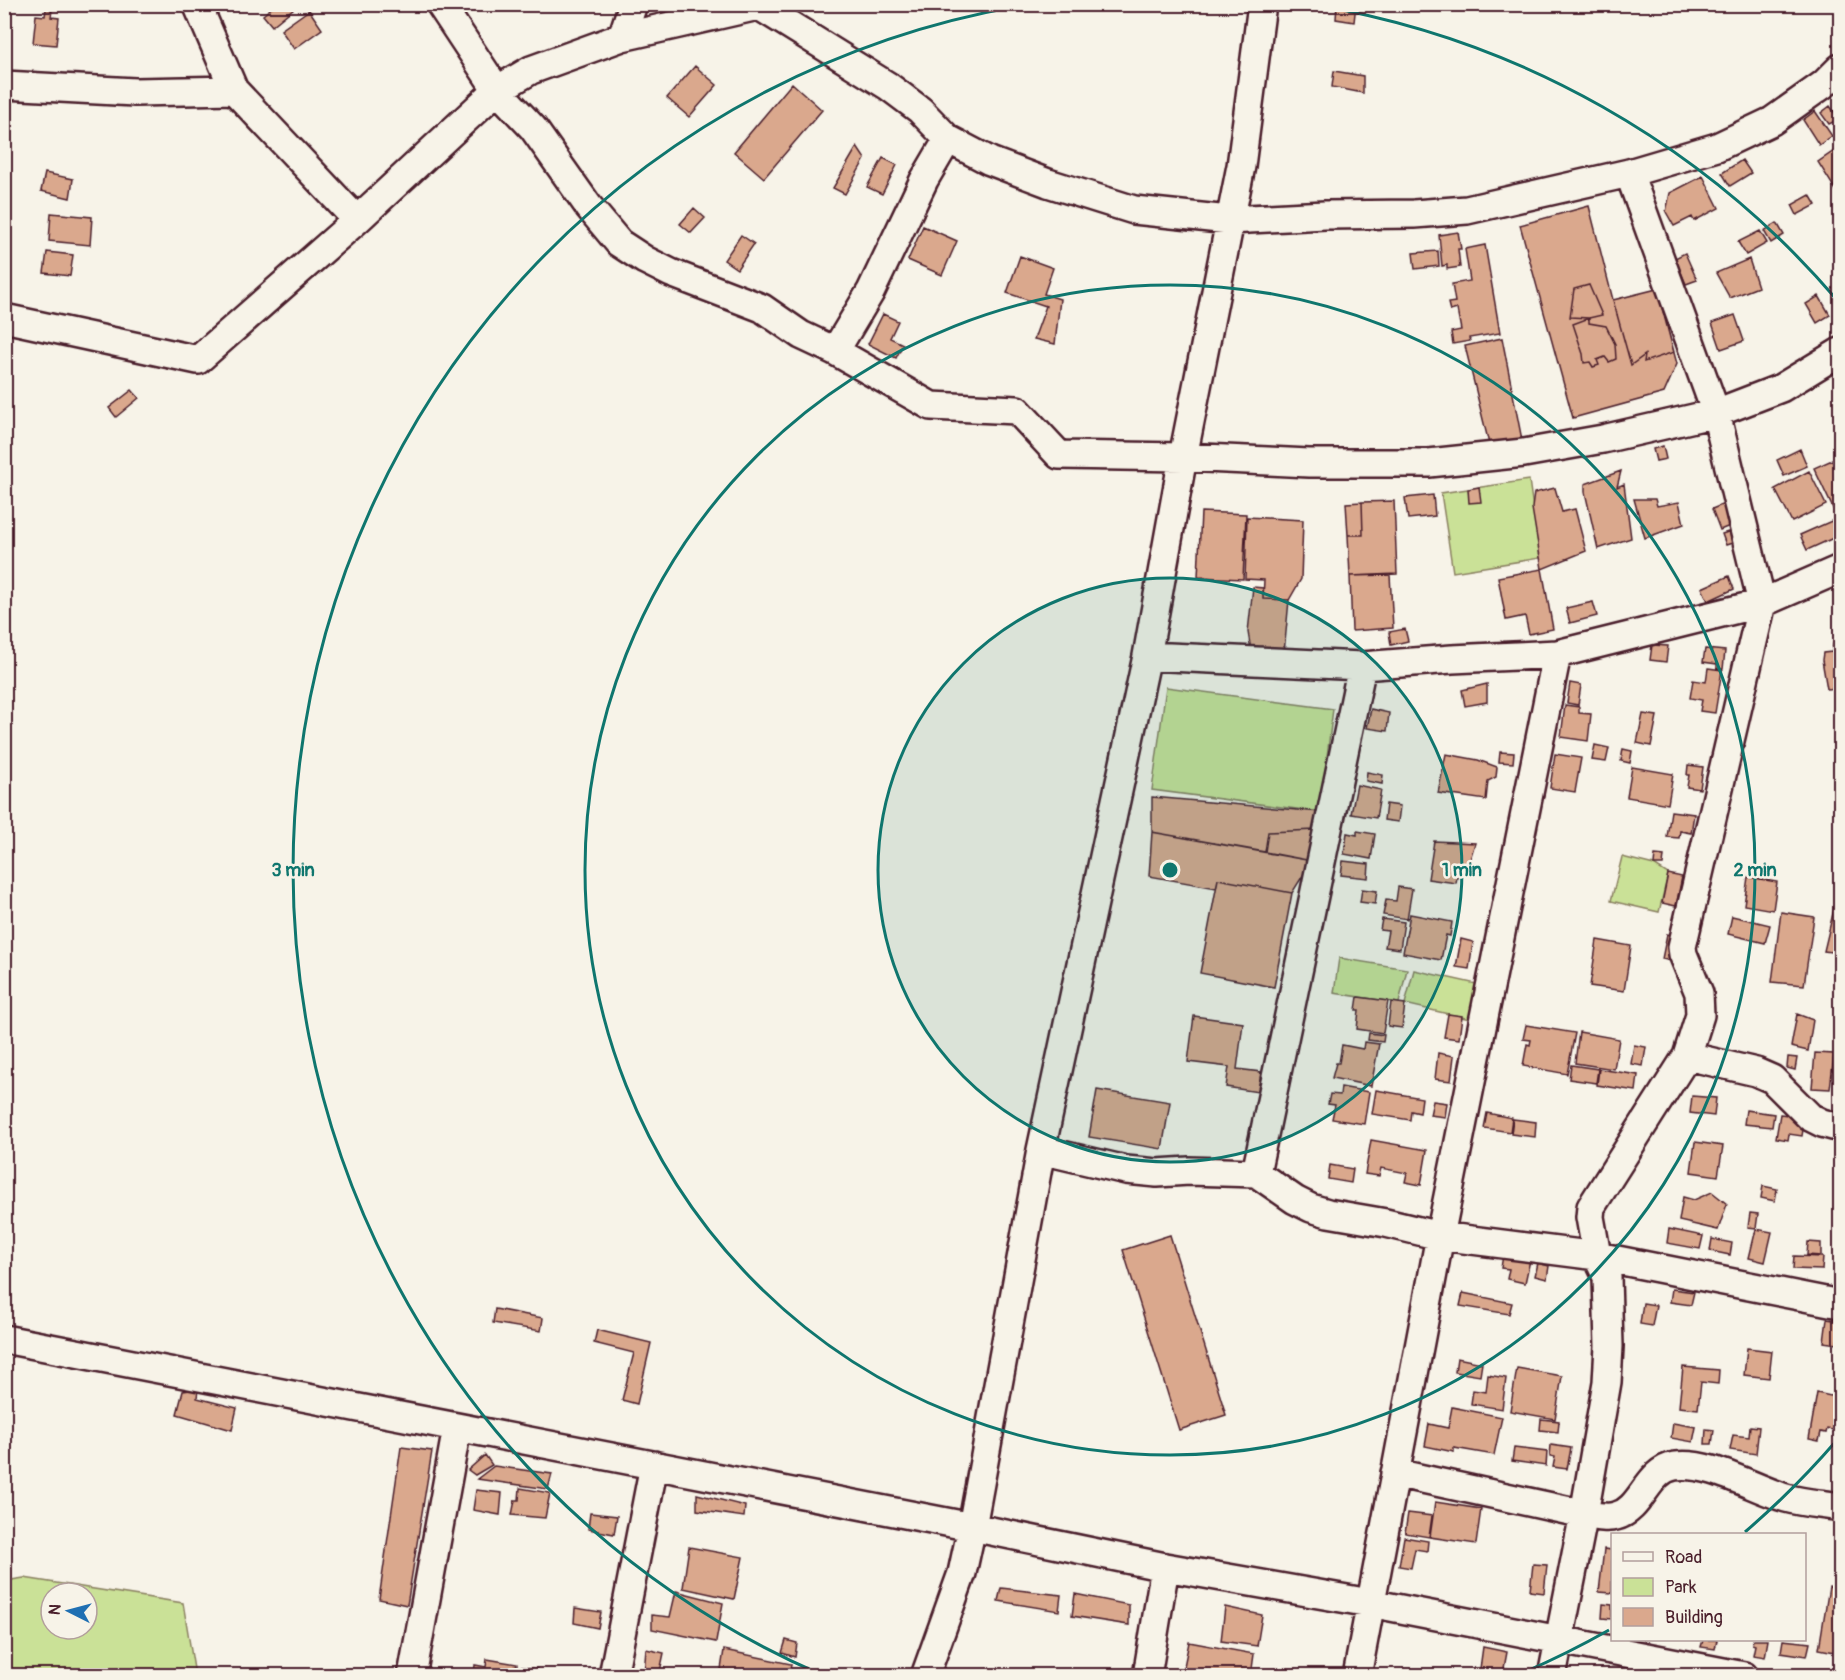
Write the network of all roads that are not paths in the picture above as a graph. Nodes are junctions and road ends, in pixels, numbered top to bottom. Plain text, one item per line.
1 (197, 4) edge
2 (440, 4) edge
3 (633, 4) edge
4 (1262, 4) edge
5 (757, 5) edge
6 (622, 37) junction
7 (1840, 68) edge
8 (4, 85) edge
9 (234, 90) junction
10 (497, 90) junction
11 (948, 139) junction
12 (1629, 173) junction
13 (357, 220) junction
14 (1229, 220) junction
15 (4, 318) edge
16 (835, 351) junction
17 (1840, 352) edge
18 (1716, 413) junction
19 (1182, 457) junction
20 (1840, 569) edge
21 (1762, 603) junction
22 (1557, 654) junction
23 (1147, 656) junction
24 (1362, 666) junction
25 (1687, 1056) junction
26 (1840, 1128) edge
27 (1041, 1150) junction
28 (1256, 1173) junction
29 (1440, 1236) junction
30 (1597, 1256) junction
31 (1840, 1304) edge
32 (4, 1339) edge
33 (457, 1428) junction
34 (654, 1466) junction
35 (1395, 1473) junction
36 (1840, 1507) edge
37 (1584, 1514) junction
38 (972, 1527) junction
39 (1165, 1567) junction
40 (1370, 1604) junction
41 (1559, 1640) junction
42 (412, 1676) edge
43 (613, 1676) edge
44 (925, 1676) edge
45 (1147, 1676) edge
46 (1357, 1676) edge
47 (1552, 1676) edge
48 (1744, 1676) edge

1 - 9 street
2 - 10 street
3 - 6 street
4 - 14 street
5 - 6 street
5 - 11 street
6 - 10 street
7 - 12 street
8 - 9 street
9 - 13 street
10 - 13 street
10 - 16 street
11 - 14 street
11 - 16 street
12 - 14 street
12 - 18 street
13 - 15 street
14 - 19 street
16 - 19 street
17 - 18 street
18 - 19 street
18 - 21 street
19 - 23 street
20 - 21 street
21 - 22 street
21 - 25 street
22 - 24 street
22 - 29 street
23 - 24 street
23 - 27 street
24 - 28 street
25 - 26 street
25 - 30 street
27 - 28 street
27 - 38 street
28 - 29 street
29 - 30 street
29 - 35 street
30 - 31 street
30 - 37 street
32 - 33 street
33 - 34 street
33 - 42 street
34 - 38 street
34 - 43 street
35 - 37 street
35 - 40 street
36 - 37 street
37 - 41 street
38 - 39 street
38 - 44 street
39 - 40 street
39 - 45 street
40 - 41 street
40 - 46 street
41 - 47 street
41 - 48 street

